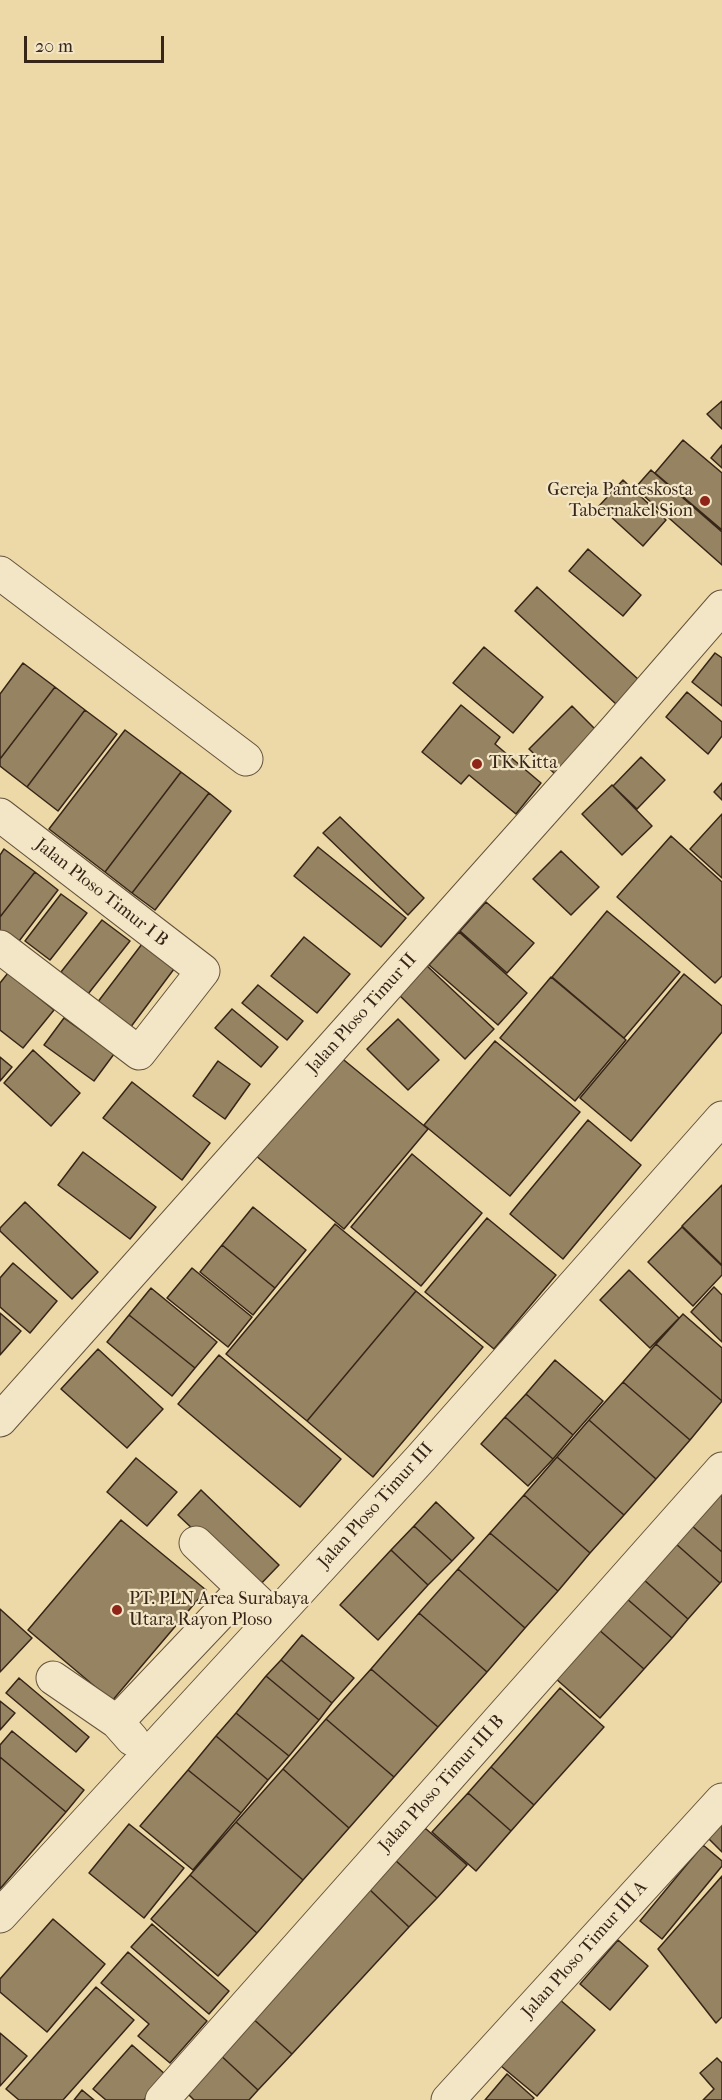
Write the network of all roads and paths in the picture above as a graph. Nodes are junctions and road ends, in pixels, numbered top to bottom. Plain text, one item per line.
1 (0, 573) edge
2 (722, 607) edge
3 (246, 759) dead end
4 (0, 816) edge
5 (0, 947) edge
6 (722, 1118) edge
7 (0, 1420) edge
8 (722, 1469) edge
9 (196, 1543) dead end
10 (243, 1589) junction
11 (274, 1618) junction
12 (53, 1678) dead end
13 (117, 1722) junction
14 (149, 1754) junction
15 (722, 1800) edge
16 (0, 1916) edge
17 (162, 2100) edge
18 (448, 2100) edge

1 - 3 street
2 - 7 street, Jalan Ploso Timur II
4 - 5 street, Jalan Ploso Timur I B
6 - 11 street, Jalan Ploso Timur III
8 - 17 street, Jalan Ploso Timur III B
9 - 10 street
10 - 11 street
10 - 13 street
11 - 14 street, Jalan Ploso Timur III
12 - 13 street
13 - 14 street
14 - 16 street, Jalan Ploso Timur III
15 - 18 street, Jalan Ploso Timur III A

